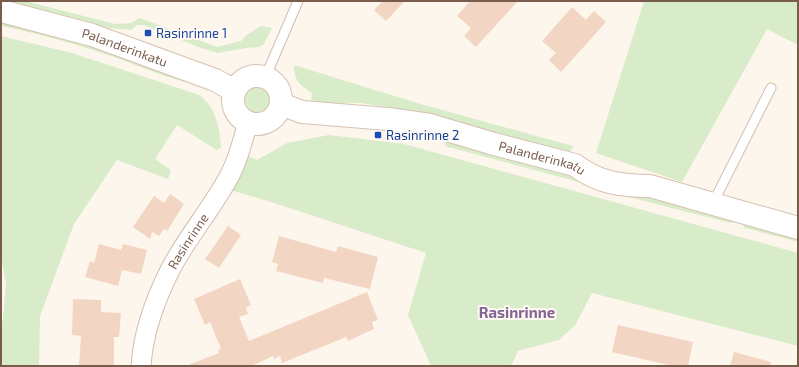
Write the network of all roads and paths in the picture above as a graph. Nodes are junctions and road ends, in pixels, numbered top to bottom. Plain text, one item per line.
1 (298, 1) edge
2 (4, 13) edge
3 (265, 78) junction
4 (771, 88) dead end
5 (235, 92) junction
6 (281, 104) junction
7 (248, 122) junction
8 (713, 204) junction
9 (798, 228) edge
10 (141, 366) edge

1 - 3 lane
2 - 5 street, Palanderinkatu
3 - 5 street
3 - 6 street
4 - 8 lane
5 - 7 street
6 - 7 street
6 - 8 street, Palanderinkatu
7 - 10 street, Rasinrinne
8 - 9 street, Palanderinkatu

